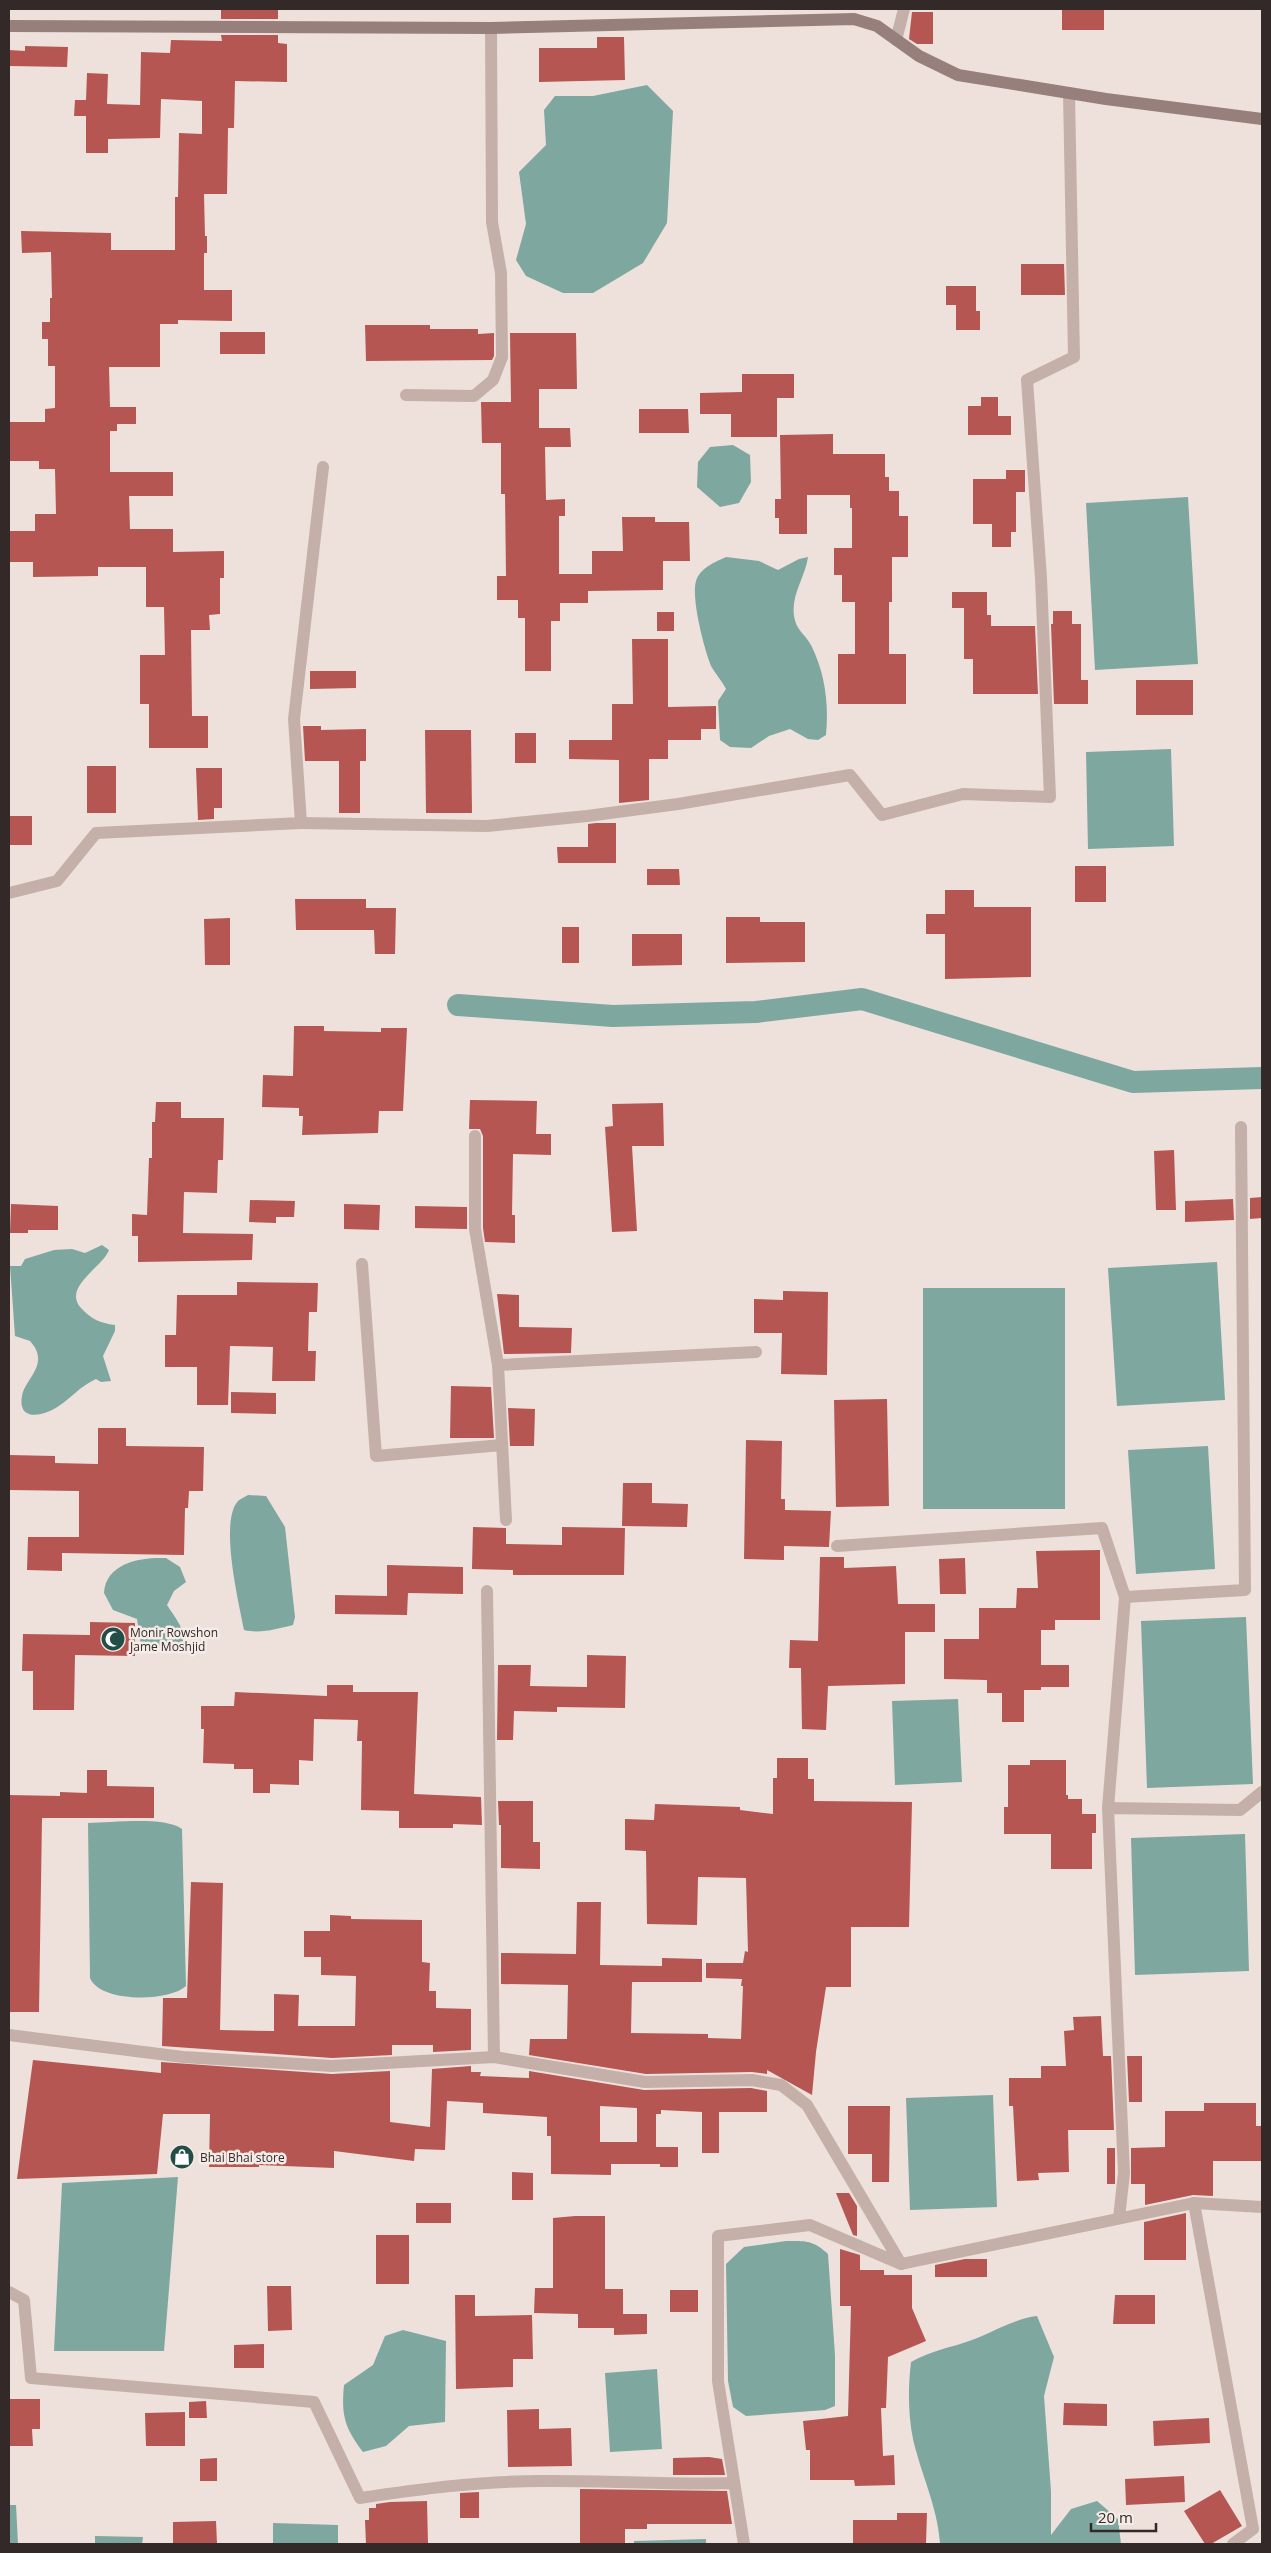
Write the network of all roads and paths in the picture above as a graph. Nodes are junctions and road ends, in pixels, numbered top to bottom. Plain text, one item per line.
1 (904, 9) edge
2 (9, 26) edge
3 (491, 28) junction
4 (896, 40) junction
5 (1069, 93) junction
6 (1262, 119) edge
7 (406, 395) dead end
8 (323, 467) dead end
9 (300, 823) junction
10 (9, 893) edge
11 (1241, 1127) dead end
12 (475, 1136) dead end
13 (362, 1264) dead end
14 (756, 1352) dead end
15 (498, 1365) junction
16 (502, 1445) junction
17 (506, 1520) dead end
18 (837, 1546) dead end
19 (487, 1591) dead end
20 (1125, 1597) junction
21 (1262, 1792) edge
22 (1108, 1808) junction
23 (9, 2035) edge
24 (494, 2058) junction
25 (1194, 2203) junction
26 (1262, 2207) edge
27 (1119, 2218) junction
28 (901, 2264) junction
29 (9, 2292) edge
30 (734, 2483) junction
31 (744, 2544) edge
32 (1233, 2544) edge

1 - 4 street
2 - 3 street
3 - 4 street
3 - 7 street
4 - 5 street
5 - 6 street
5 - 9 street
8 - 9 street
9 - 10 street
11 - 20 street
12 - 15 street
13 - 16 street
14 - 15 street
15 - 16 street
16 - 17 street
18 - 20 street
19 - 24 street
20 - 22 street
21 - 22 street
22 - 27 street
23 - 24 street
24 - 28 street
25 - 26 street
25 - 27 street
25 - 32 street
27 - 28 street
28 - 30 street
29 - 30 street
30 - 31 street

